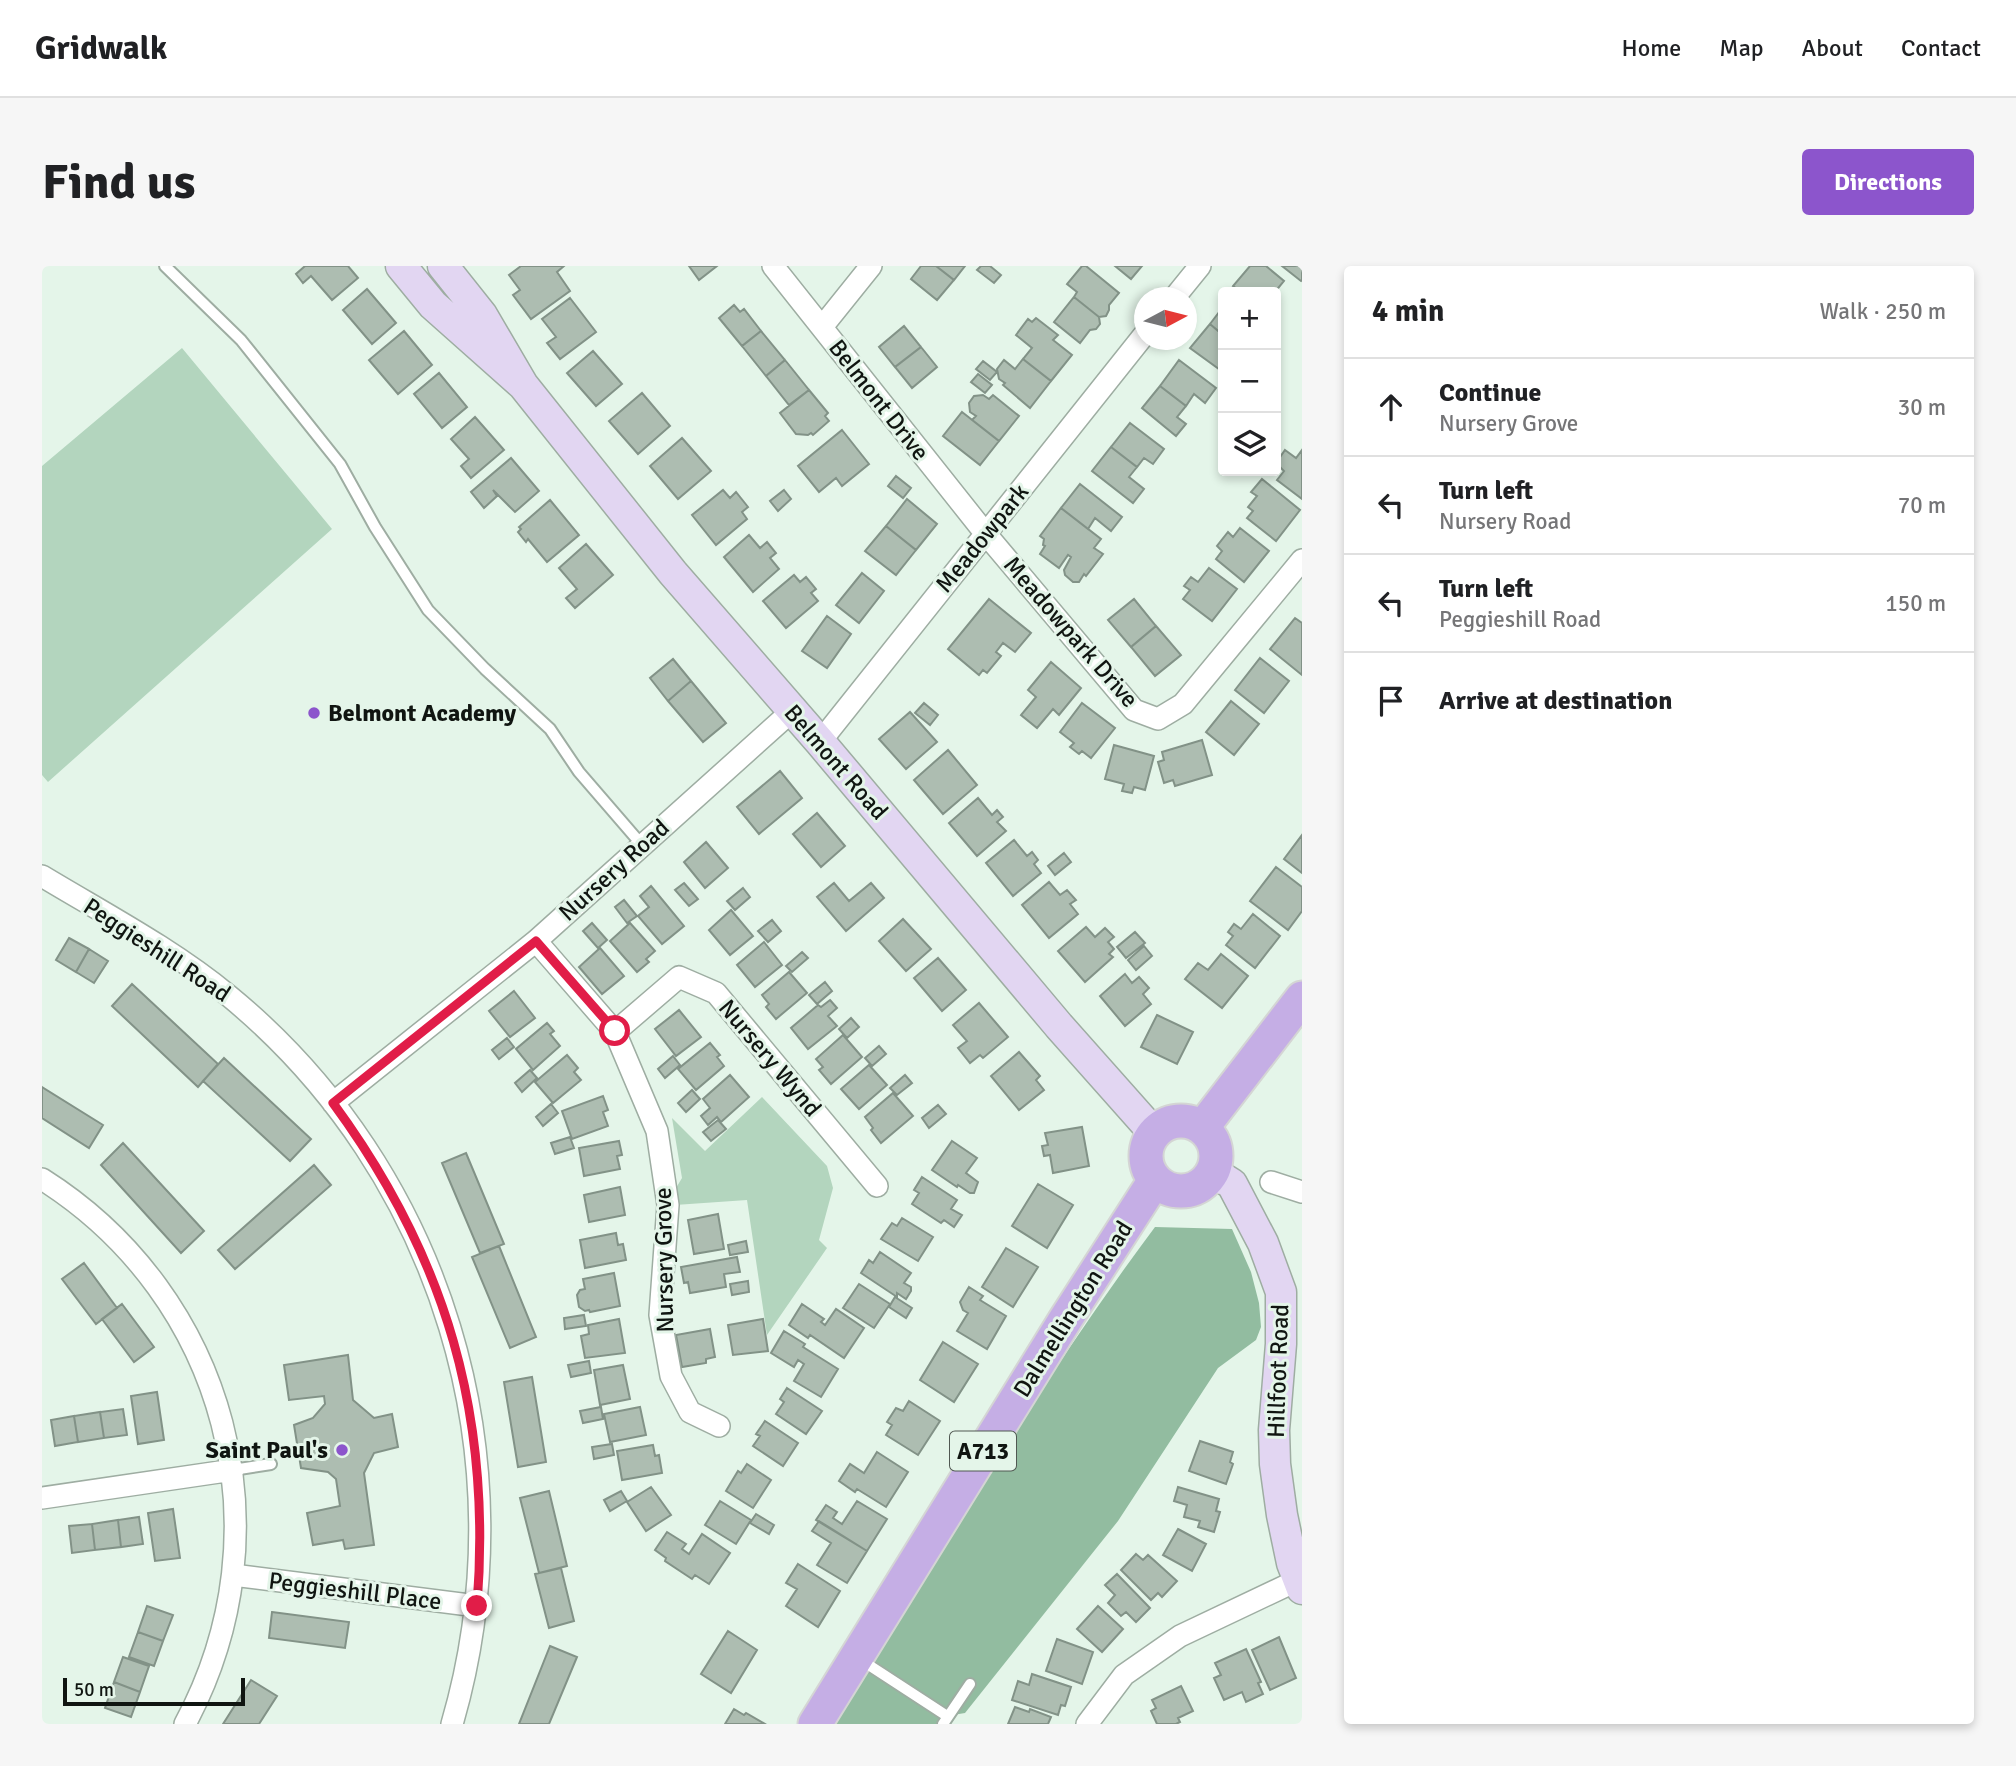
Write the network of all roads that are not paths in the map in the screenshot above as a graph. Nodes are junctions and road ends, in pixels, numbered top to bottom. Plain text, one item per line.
1 (165, 266) edge
2 (401, 266) edge
3 (443, 266) edge
4 (773, 266) edge
5 (872, 266) edge
6 (1200, 266) edge
7 (1183, 287) edge
8 (822, 327) junction
9 (1134, 347) edge
10 (523, 386) junction
11 (985, 533) junction
12 (1302, 560) edge
13 (792, 711) junction
14 (820, 742) junction
15 (642, 845) junction
16 (42, 876) edge
17 (536, 941) junction
18 (1302, 998) edge
19 (615, 1031) junction
20 (333, 1103) junction
21 (1202, 1128) junction
22 (1154, 1133) junction
23 (1213, 1172) junction
24 (42, 1179) edge
25 (1154, 1180) junction
26 (1271, 1182) dead end
27 (877, 1186) dead end
28 (1302, 1192) edge
29 (719, 1426) dead end
30 (271, 1464) dead end
31 (233, 1470) junction
32 (42, 1498) edge
33 (233, 1575) junction
34 (1300, 1584) edge
35 (477, 1606) junction
36 (856, 1657) junction
37 (970, 1684) dead end
38 (945, 1720) edge
39 (1093, 1721) edge
40 (185, 1724) edge
41 (452, 1724) edge
42 (815, 1724) edge

1 - 15 lane
2 - 10 street, Belmont Road
3 - 10 street, Belmont Road
4 - 8 street, Belmont Drive
5 - 8 street
6 - 7 street
8 - 11 street, Belmont Drive
9 - 11 street, Meadowpark
10 - 13 street, Belmont Road
11 - 12 street, Meadowpark Drive
11 - 14 street, Meadowpark
13 - 14 street, Belmont Road
13 - 15 street, Nursery Road
14 - 22 street, Belmont Road
15 - 17 street, Nursery Road
16 - 20 street, Peggieshill Road
17 - 19 street, Nursery Grove
17 - 20 street, Nursery Road
18 - 21 main road
19 - 27 street, Nursery Wynd
19 - 29 street, Nursery Grove
20 - 35 street, Peggieshill Road
21 - 22 main road
21 - 23 main road
22 - 25 main road
23 - 25 main road
23 - 34 street, Hillfoot Road
24 - 31 street
25 - 36 main road, Dalmellington Road / A713
26 - 28 street
30 - 31 lane
31 - 32 street
31 - 33 street
33 - 35 street, Peggieshill Place
33 - 40 street
34 - 39 street
35 - 41 street, Peggieshill Road
36 - 38 lane
36 - 42 main road, Dalmellington Road / A713
37 - 38 lane

